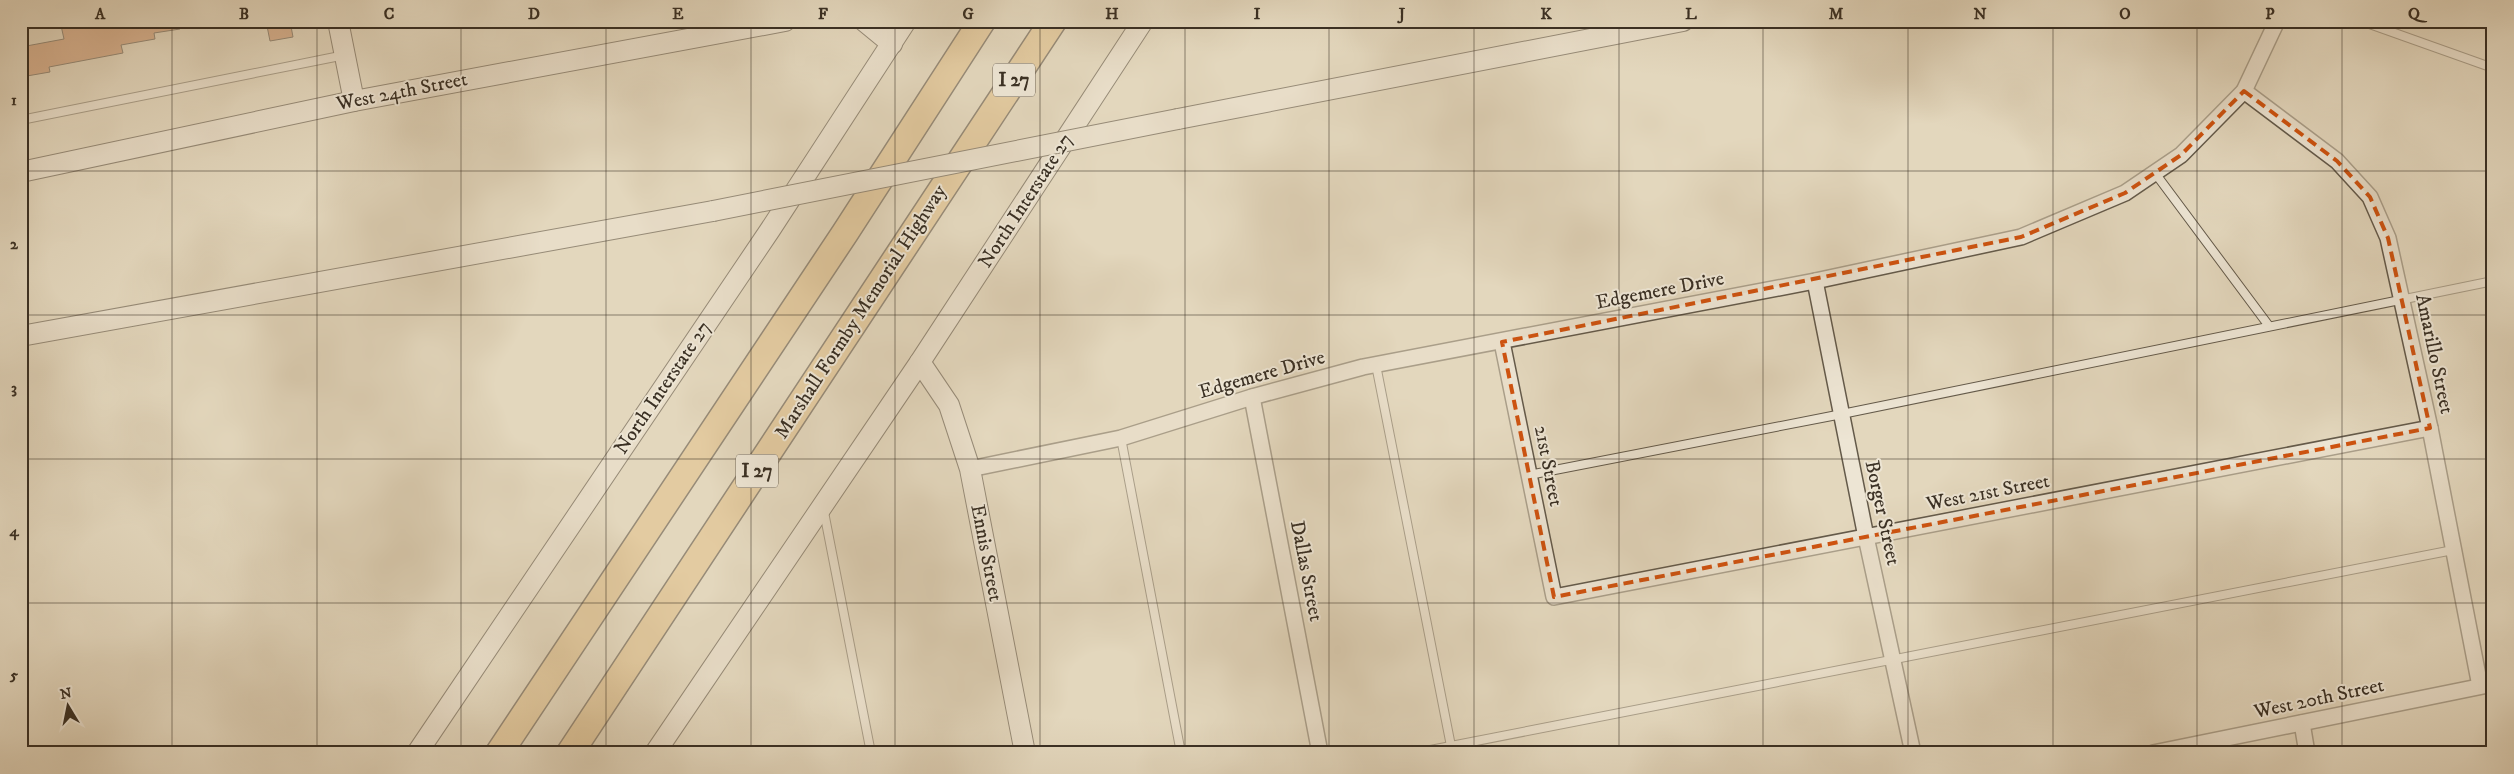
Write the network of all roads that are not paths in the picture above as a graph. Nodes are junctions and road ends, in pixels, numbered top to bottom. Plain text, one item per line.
1 (338, 21) edge
2 (785, 21) edge
3 (864, 21) edge
4 (886, 21) edge
5 (906, 21) edge
6 (982, 21) edge
7 (1054, 21) edge
8 (1143, 21) edge
9 (1683, 21) edge
10 (2277, 21) edge
11 (2361, 21) edge
12 (892, 44) junction
13 (345, 55) junction
14 (2493, 68) edge
15 (2244, 91) junction
16 (354, 101) junction
17 (21, 120) edge
18 (21, 172) edge
19 (2155, 173) junction
20 (1815, 281) junction
21 (2493, 281) edge
22 (2402, 299) junction
23 (2269, 326) junction
24 (21, 336) edge
25 (1502, 342) junction
26 (920, 362) junction
27 (1376, 365) junction
28 (1252, 397) junction
29 (1842, 414) junction
30 (2430, 428) junction
31 (1121, 438) junction
32 (970, 469) junction
33 (1529, 475) junction
34 (823, 507) junction
35 (1866, 537) junction
36 (2454, 550) junction
37 (1554, 597) joint
38 (1893, 660) junction
39 (2486, 685) edge
40 (2302, 723) junction
41 (1451, 746) junction
42 (417, 753) edge
43 (499, 753) edge
44 (570, 753) edge
45 (655, 753) edge
46 (871, 753) edge
47 (1025, 753) edge
48 (1181, 753) edge
49 (1320, 753) edge
50 (1415, 753) edge
51 (1913, 753) edge
52 (2153, 753) edge
53 (2307, 753) edge

1 - 13 street
2 - 16 street, West 24th Street
3 - 12 street
4 - 12 street
5 - 12 street, North Interstate 27
6 - 43 highway
7 - 44 highway, Marshall Formby Memorial Highway / I 27
8 - 26 street, North Interstate 27
9 - 24 street, bridge
10 - 15 street, Edgemere Drive
11 - 14 lane
12 - 42 street, North Interstate 27
13 - 16 street
13 - 17 lane
15 - 19 street, Edgemere Drive
15 - 22 street, Amarillo Street
16 - 18 street, West 24th Street
19 - 20 street, Edgemere Drive
19 - 23 lane
20 - 25 street, Edgemere Drive
20 - 29 street, Borger Street
21 - 22 lane
22 - 23 lane
22 - 30 street, Amarillo Street
23 - 29 lane
25 - 27 street, Edgemere Drive
25 - 33 street, 21st Street
26 - 32 street, Ennis Street
26 - 34 street, North Interstate 27
27 - 28 street, Edgemere Drive
27 - 41 lane
28 - 31 street, Edgemere Drive
28 - 49 street, Dallas Street
29 - 33 lane
29 - 35 street, Borger Street
30 - 35 street, West 21st Street
30 - 36 street, Amarillo Street
31 - 32 street, Edgemere Drive
31 - 48 lane
32 - 47 street, Ennis Street
33 - 37 street, 21st Street
34 - 45 street, North Interstate 27
34 - 46 lane
35 - 37 street, West 21st Street
35 - 38 street, Borger Street
36 - 38 lane
36 - 39 street, Amarillo Street
38 - 41 lane
38 - 51 street, Borger Street
39 - 40 street, West 20th Street
40 - 52 street, West 20th Street
40 - 53 street
41 - 50 lane

